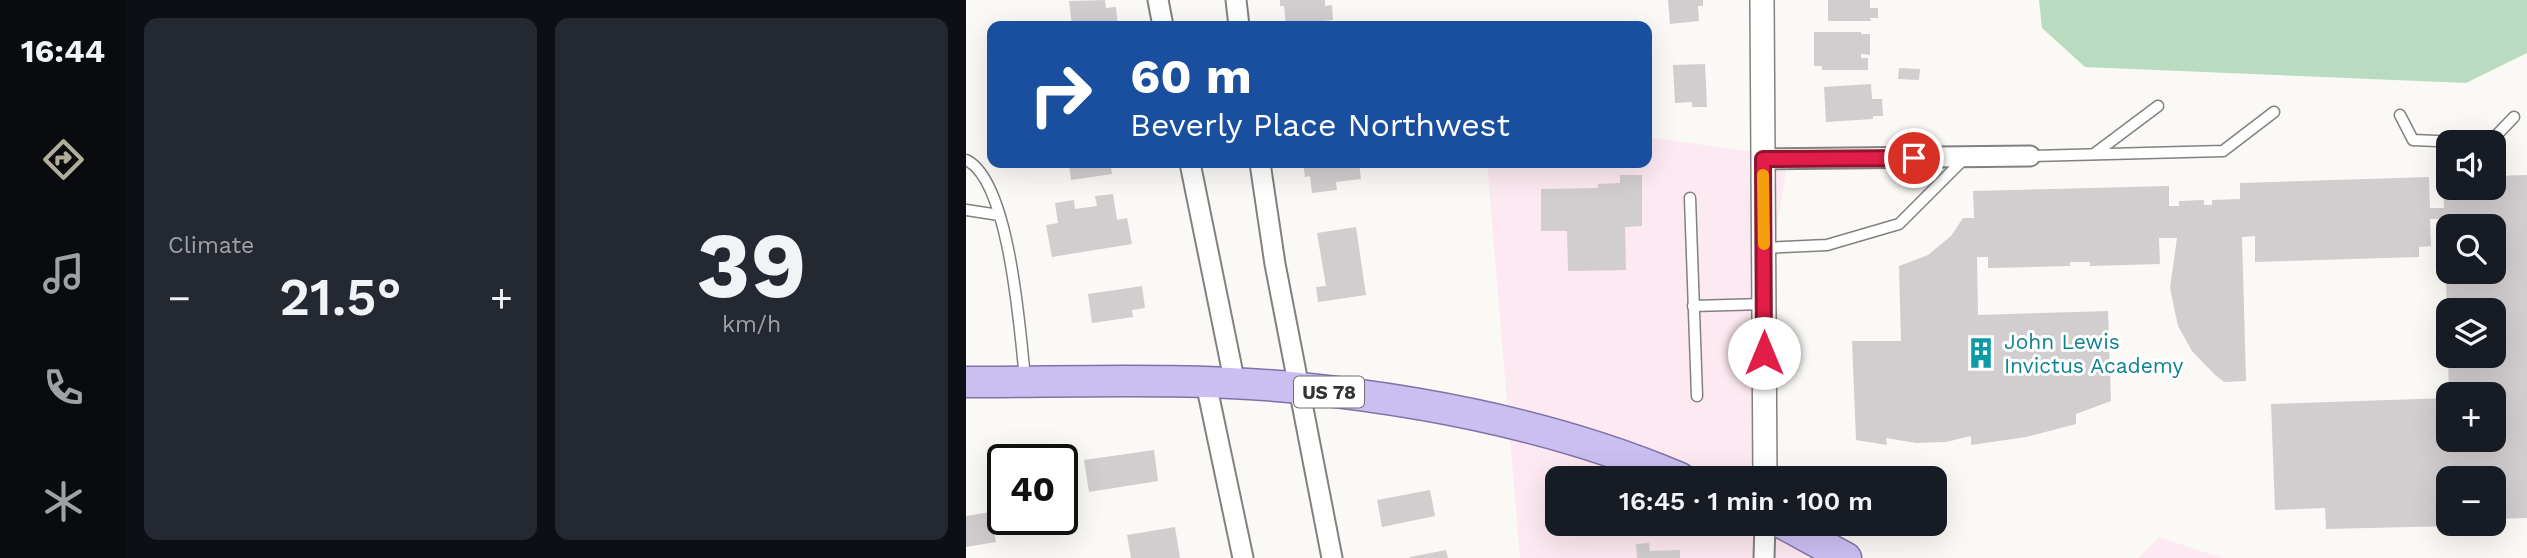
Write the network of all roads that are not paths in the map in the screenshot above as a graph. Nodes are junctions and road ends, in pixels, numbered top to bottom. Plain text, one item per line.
1 (1158, 0) edge
2 (1236, 0) edge
3 (1762, 0) edge
4 (1162, 21) edge
5 (1239, 21) edge
6 (2158, 106) dead end
7 (2274, 112) dead end
8 (2400, 115) dead end
9 (2514, 117) dead end
10 (2502, 130) edge
11 (2436, 141) edge
12 (2094, 154) junction
13 (2030, 156) joint
14 (1964, 158) junction
15 (1763, 159) junction
16 (966, 160) edge
17 (1191, 168) edge
18 (1261, 168) edge
19 (1689, 198) dead end
20 (966, 210) edge
21 (999, 215) junction
22 (1764, 248) junction
23 (1764, 304) junction
24 (1693, 306) junction
25 (966, 382) edge
26 (1026, 382) junction
27 (1221, 383) junction
28 (1299, 388) junction
29 (1697, 396) dead end
30 (1651, 466) edge
31 (1765, 466) edge
32 (1765, 536) edge
33 (1806, 536) edge
34 (1243, 558) edge
35 (1332, 558) edge
36 (1764, 558) edge
37 (1846, 558) edge

1 - 4 street
2 - 5 street
3 - 15 street
6 - 12 lane
7 - 12 lane
8 - 11 lane
9 - 10 lane
12 - 13 lane
13 - 14 street
14 - 15 street
14 - 22 lane
15 - 22 street
16 - 21 lane
17 - 27 street
18 - 28 street
19 - 24 lane
20 - 21 lane
21 - 26 lane
22 - 23 street
23 - 24 lane
23 - 31 street
24 - 29 lane
25 - 26 main road, US 78
26 - 27 main road, US 78
27 - 28 main road, US 78
27 - 34 street
28 - 30 main road, US 78
28 - 35 street
32 - 36 street
33 - 37 main road

